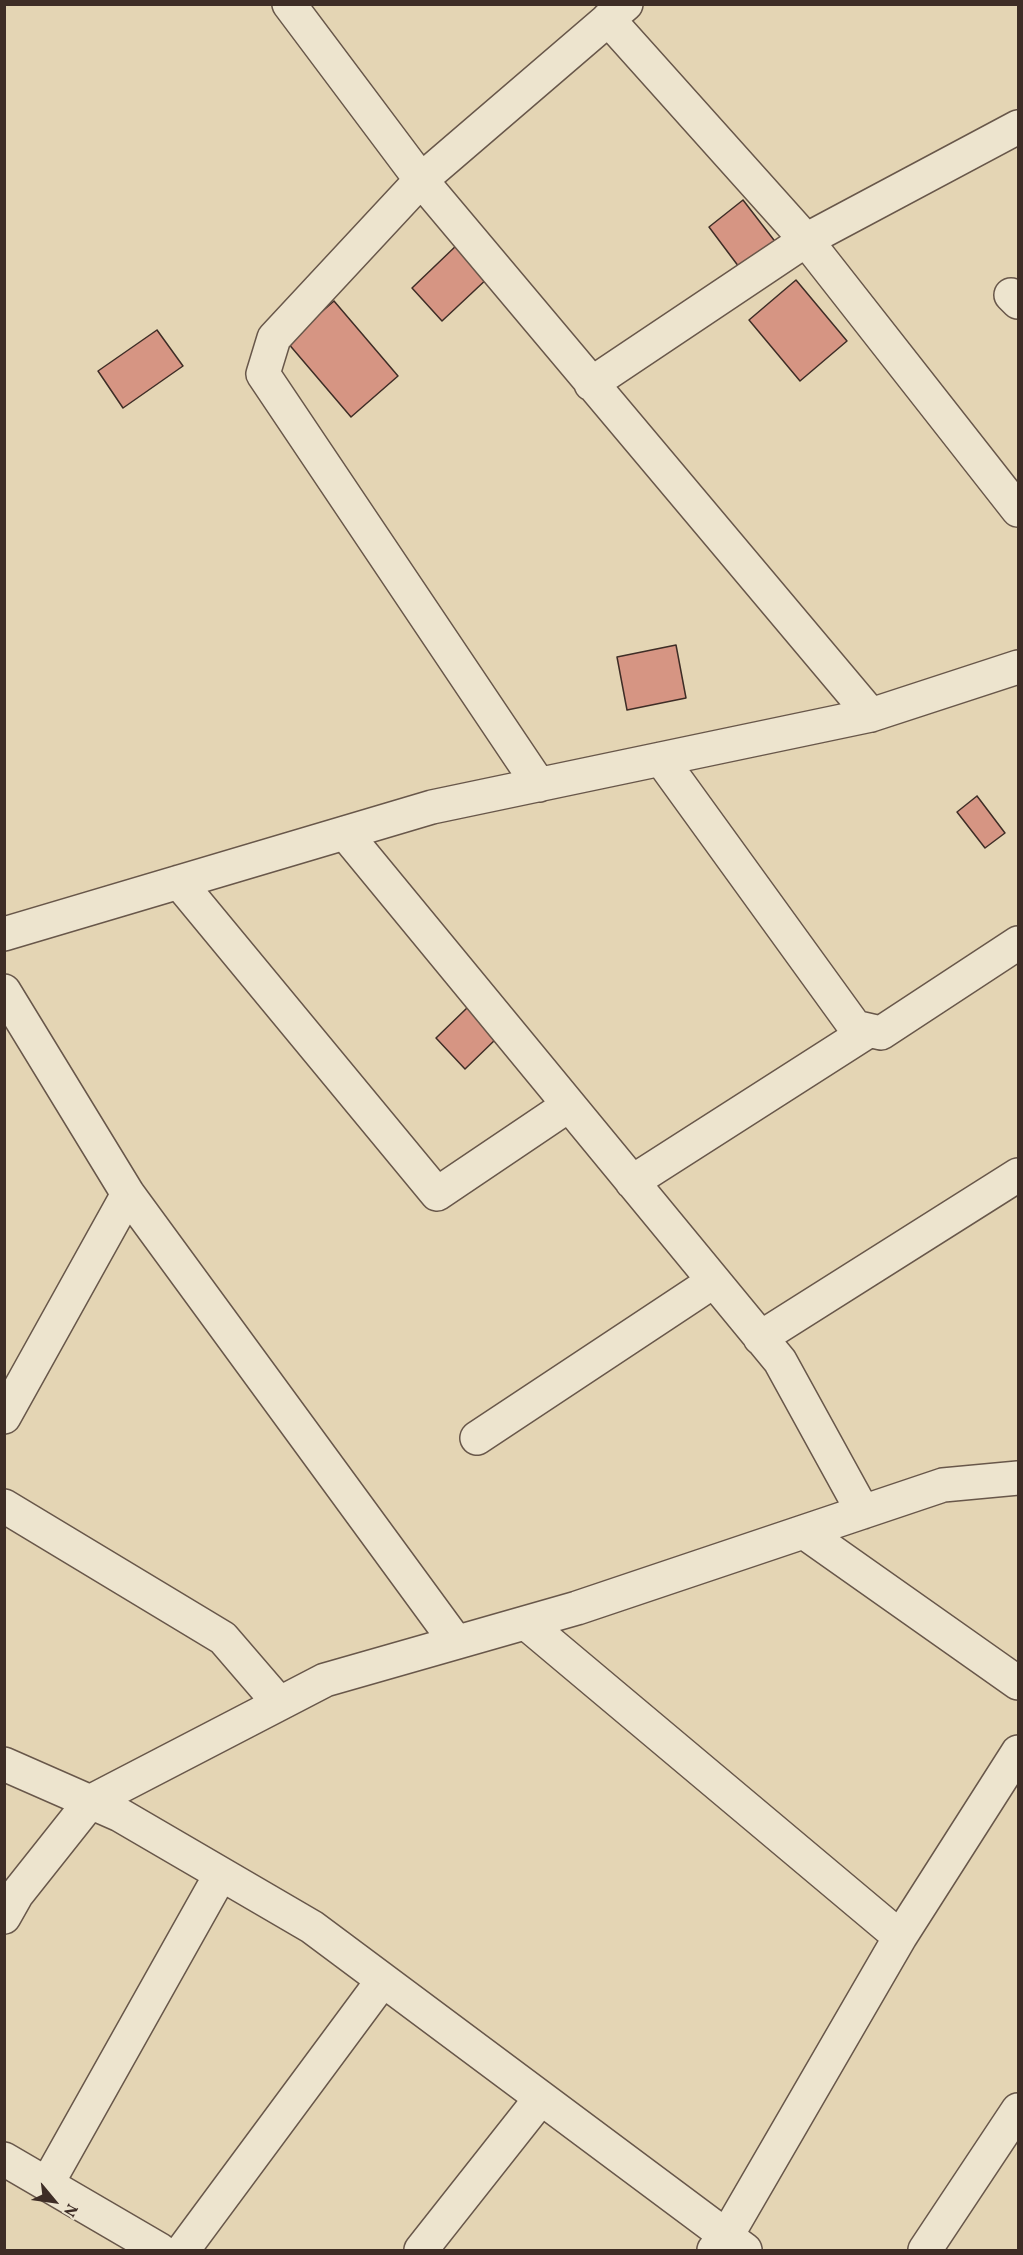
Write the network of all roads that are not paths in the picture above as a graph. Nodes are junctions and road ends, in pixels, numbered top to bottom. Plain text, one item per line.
1 (289, 4) edge
2 (617, 12) edge
3 (1018, 127) edge
4 (421, 180) junction
5 (806, 240) junction
6 (591, 384) junction
7 (1018, 510) edge
8 (1018, 667) edge
9 (872, 715) junction
10 (661, 759) junction
11 (539, 785) junction
12 (345, 833) junction
13 (179, 882) junction
14 (4, 934) edge
15 (1018, 943) edge
16 (4, 991) edge
17 (868, 1031) junction
18 (569, 1105) junction
19 (1018, 1174) edge
20 (632, 1182) junction
21 (128, 1194) junction
22 (714, 1281) junction
23 (760, 1338) junction
24 (4, 1417) edge
25 (477, 1438) dead end
26 (1018, 1478) edge
27 (4, 1506) edge
28 (863, 1512) junction
29 (804, 1532) junction
30 (526, 1623) junction
31 (456, 1642) junction
32 (1018, 1683) edge
33 (279, 1703) junction
34 (1018, 1752) edge
35 (4, 1764) edge
36 (90, 1802) junction
37 (221, 1874) junction
38 (4, 1917) edge
39 (900, 1937) junction
40 (383, 1980) junction
41 (541, 2098) junction
42 (1018, 2110) edge
43 (4, 2159) edge
44 (47, 2184) junction
45 (143, 2246) edge
46 (728, 2246) edge
47 (183, 2250) edge
48 (421, 2250) edge
49 (925, 2250) edge

1 - 4 street
2 - 4 street
2 - 5 street
3 - 5 street
4 - 6 street
4 - 11 street
5 - 6 street
5 - 7 street
6 - 9 street
8 - 9 street
9 - 10 street
10 - 11 street
10 - 17 street
11 - 12 street
12 - 13 street
12 - 18 street
13 - 14 street
13 - 18 street
15 - 17 street
16 - 21 street
17 - 20 street
18 - 20 street
19 - 23 street
20 - 22 street
21 - 24 street
21 - 31 street
22 - 23 street
22 - 25 street
23 - 28 street
26 - 28 street
27 - 33 street
28 - 29 street
29 - 30 street
29 - 32 street
30 - 31 street
30 - 39 street
31 - 33 street
33 - 36 street
34 - 39 street
35 - 36 street
36 - 37 street
36 - 38 street
37 - 40 street
37 - 44 street
39 - 46 street
40 - 41 street
40 - 47 street
41 - 46 street
41 - 48 street
42 - 49 street
43 - 44 street
44 - 45 street

